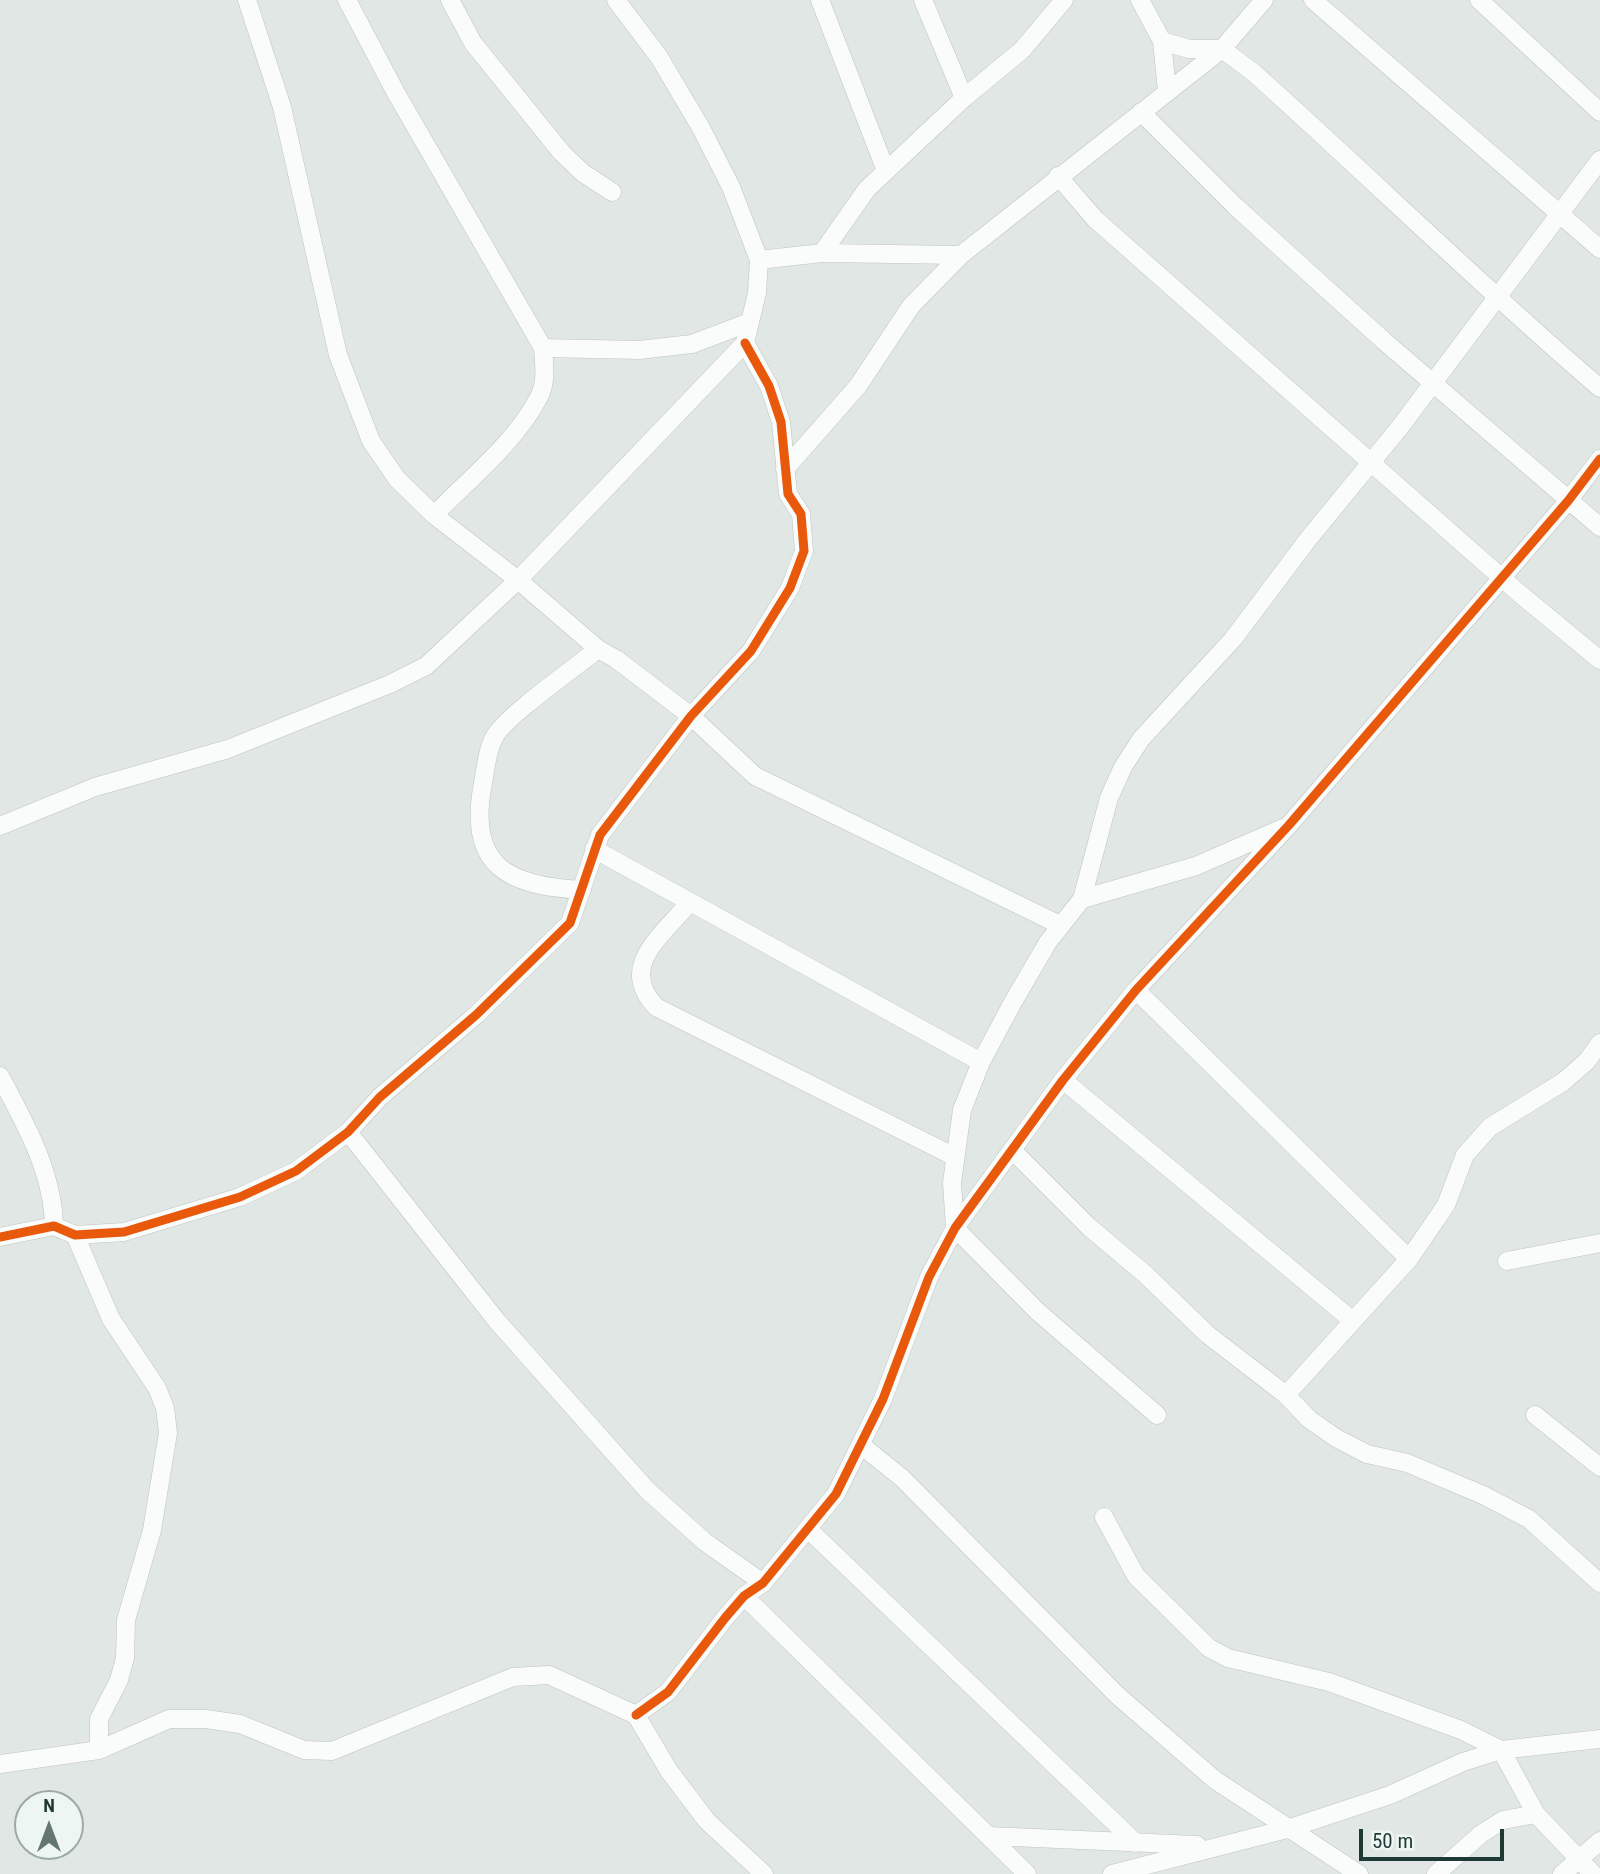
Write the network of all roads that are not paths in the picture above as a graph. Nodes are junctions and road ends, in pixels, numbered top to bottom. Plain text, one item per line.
1 (247, 0) edge
2 (348, 0) edge
3 (450, 0) edge
4 (616, 0) edge
5 (820, 0) edge
6 (923, 0) edge
7 (1064, 0) edge
8 (1140, 0) edge
9 (1264, 0) edge
10 (1313, 0) edge
11 (1479, 0) edge
12 (1162, 41) junction
13 (1222, 48) junction
14 (1167, 91) junction
15 (964, 98) junction
16 (1600, 112) edge
17 (1141, 113) junction
18 (1600, 160) edge
19 (886, 171) junction
20 (1058, 176) junction
21 (612, 192) dead end
22 (1560, 213) junction
23 (1600, 249) edge
24 (821, 253) junction
25 (961, 255) junction
26 (760, 260) junction
27 (1499, 298) junction
28 (750, 322) junction
29 (745, 344) junction
30 (543, 348) junction
31 (1433, 384) junction
32 (1600, 388) edge
33 (1600, 459) edge
34 (1372, 463) junction
35 (785, 469) junction
36 (1568, 501) junction
37 (434, 515) junction
38 (1600, 527) edge
39 (1502, 578) junction
40 (518, 580) junction
41 (597, 649) junction
42 (1600, 660) edge
43 (691, 716) junction
44 (1289, 825) junction
45 (0, 826) edge
46 (594, 849) junction
47 (582, 890) junction
48 (1082, 899) junction
49 (690, 902) junction
50 (1060, 925) junction
51 (1136, 990) junction
52 (1600, 1043) edge
53 (981, 1062) junction
54 (0, 1076) edge
55 (1063, 1080) junction
56 (348, 1132) junction
57 (1012, 1150) junction
58 (955, 1157) junction
59 (54, 1226) junction
60 (955, 1228) junction
61 (75, 1235) junction
62 (0, 1237) edge
63 (1600, 1243) edge
64 (1409, 1259) junction
65 (1507, 1261) dead end
66 (1353, 1321) junction
67 (1286, 1395) junction
68 (1157, 1415) dead end
69 (1535, 1415) dead end
70 (861, 1445) junction
71 (1600, 1467) edge
72 (1104, 1517) dead end
73 (809, 1530) junction
74 (763, 1583) junction
75 (1600, 1583) edge
76 (744, 1596) junction
77 (636, 1715) junction
78 (1600, 1739) edge
79 (99, 1750) junction
80 (1501, 1750) junction
81 (0, 1764) edge
82 (1536, 1814) junction
83 (1287, 1829) junction
84 (988, 1836) junction
85 (1600, 1841) edge
86 (1136, 1843) junction
87 (1227, 1846) junction
88 (1578, 1858) junction
89 (764, 1874) edge
90 (1027, 1874) edge
91 (1112, 1874) edge
92 (1359, 1874) edge
93 (1436, 1874) edge
94 (1562, 1874) edge
95 (1594, 1874) edge

1 - 37 street
2 - 30 street
3 - 21 street
4 - 26 street
5 - 19 street
6 - 15 street
7 - 15 street
8 - 12 street
9 - 13 street
10 - 22 street
11 - 16 street
12 - 13 street
12 - 14 street
13 - 14 street
13 - 27 street
14 - 17 street
15 - 19 street
17 - 20 street
17 - 31 street
18 - 22 street
19 - 24 street
20 - 25 street
20 - 34 street
22 - 23 street
22 - 27 street
24 - 25 street
24 - 26 street
25 - 35 street
26 - 28 street
27 - 31 street
27 - 32 street
28 - 29 street
28 - 30 street
29 - 35 street
29 - 40 street
30 - 37 street
31 - 34 street
31 - 36 street
33 - 36 street
34 - 39 street
34 - 48 street
35 - 43 street
36 - 38 street
36 - 39 street
37 - 40 street
39 - 42 street
39 - 44 street
40 - 41 street
40 - 45 street
41 - 43 street
41 - 47 street
43 - 46 street
43 - 50 street
44 - 48 street
44 - 51 street
46 - 47 street
46 - 49 street
47 - 56 street
48 - 50 street
49 - 53 street
49 - 58 street
50 - 53 street
51 - 55 street
51 - 64 street
52 - 64 street
53 - 58 street
54 - 59 street
55 - 57 street
55 - 66 street
56 - 61 street
56 - 74 street
57 - 60 street
57 - 67 street
58 - 60 street
59 - 61 street
59 - 62 street
60 - 68 street
60 - 70 street
61 - 79 street
63 - 65 street
64 - 66 street
66 - 67 street
67 - 75 street
69 - 71 street
70 - 73 street
70 - 83 street
72 - 80 street
73 - 74 street
73 - 86 street
74 - 76 street
76 - 77 street
76 - 84 street
77 - 79 street
77 - 89 street
78 - 80 street
79 - 81 street
80 - 82 street
80 - 83 street
82 - 88 street
82 - 93 street
83 - 87 street
83 - 92 street
84 - 86 street
84 - 90 street
85 - 88 street
86 - 87 street
87 - 91 street
88 - 94 street
88 - 95 street

